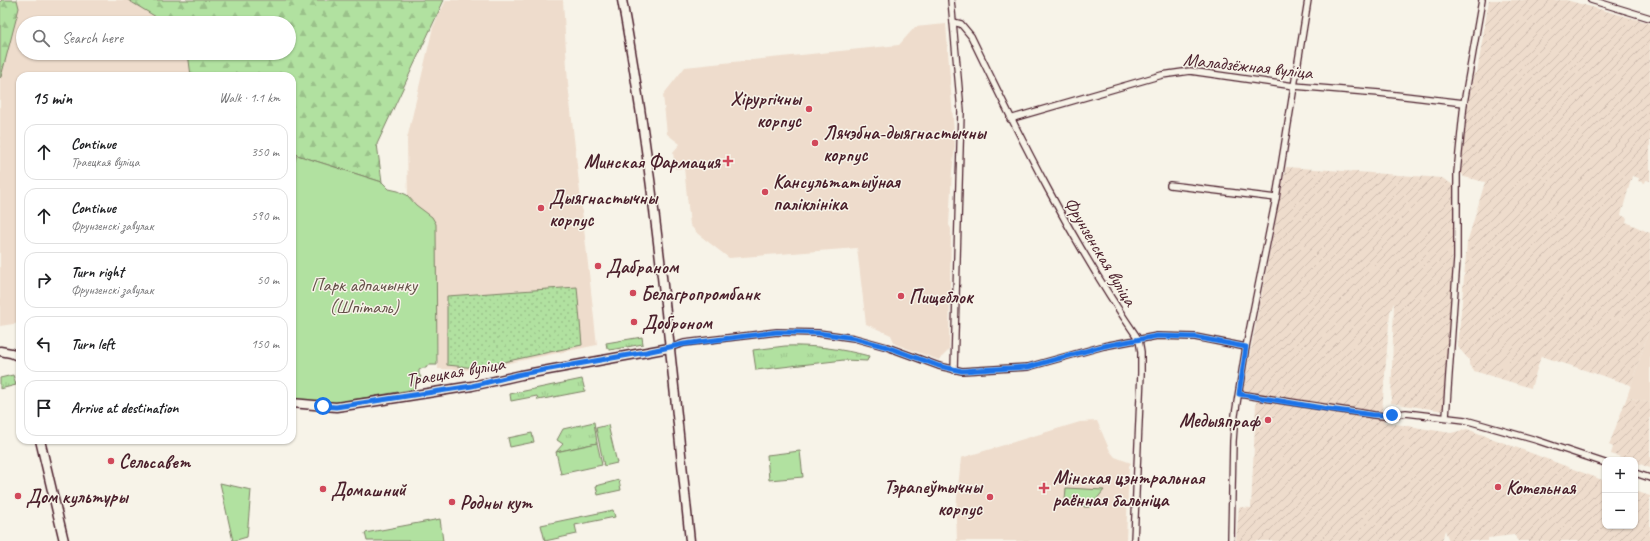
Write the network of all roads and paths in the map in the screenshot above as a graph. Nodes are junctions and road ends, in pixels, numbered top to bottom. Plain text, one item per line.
1 (622, 0) edge
2 (950, 0) edge
3 (1308, 0) edge
4 (1482, 0) edge
5 (1591, 0) edge
6 (1650, 18) edge
7 (953, 22) junction
8 (1294, 86) junction
9 (1464, 103) junction
10 (1010, 119) junction
11 (1170, 185) dead end
12 (1276, 198) junction
13 (1139, 340) junction
14 (1246, 347) junction
15 (669, 348) junction
16 (0, 351) edge
17 (16, 355) edge
18 (954, 370) junction
19 (1239, 394) junction
20 (296, 402) edge
21 (1446, 418) junction
22 (41, 444) edge
23 (1602, 462) edge
24 (1638, 474) edge
25 (1650, 478) edge
26 (64, 541) edge
27 (690, 541) edge
28 (1134, 541) edge
29 (1231, 541) edge

1 - 15 main road
2 - 7 street
3 - 8 street
4 - 9 street
5 - 6 street
7 - 10 street, Фрунзенская вуліца
7 - 18 street
8 - 9 street, Маладзёжная вуліца
8 - 10 street, Маладзёжная вуліца
8 - 12 street
9 - 21 street
10 - 13 street, Фрунзенская вуліца
11 - 12 street
12 - 14 street
13 - 14 street
13 - 18 street
13 - 28 street, Фрунзенская вуліца
14 - 19 street
15 - 18 street
15 - 20 main road, Траецкая вуліца
15 - 27 main road
16 - 17 main road
19 - 21 street
19 - 29 street
21 - 23 street
22 - 26 main road
24 - 25 street

